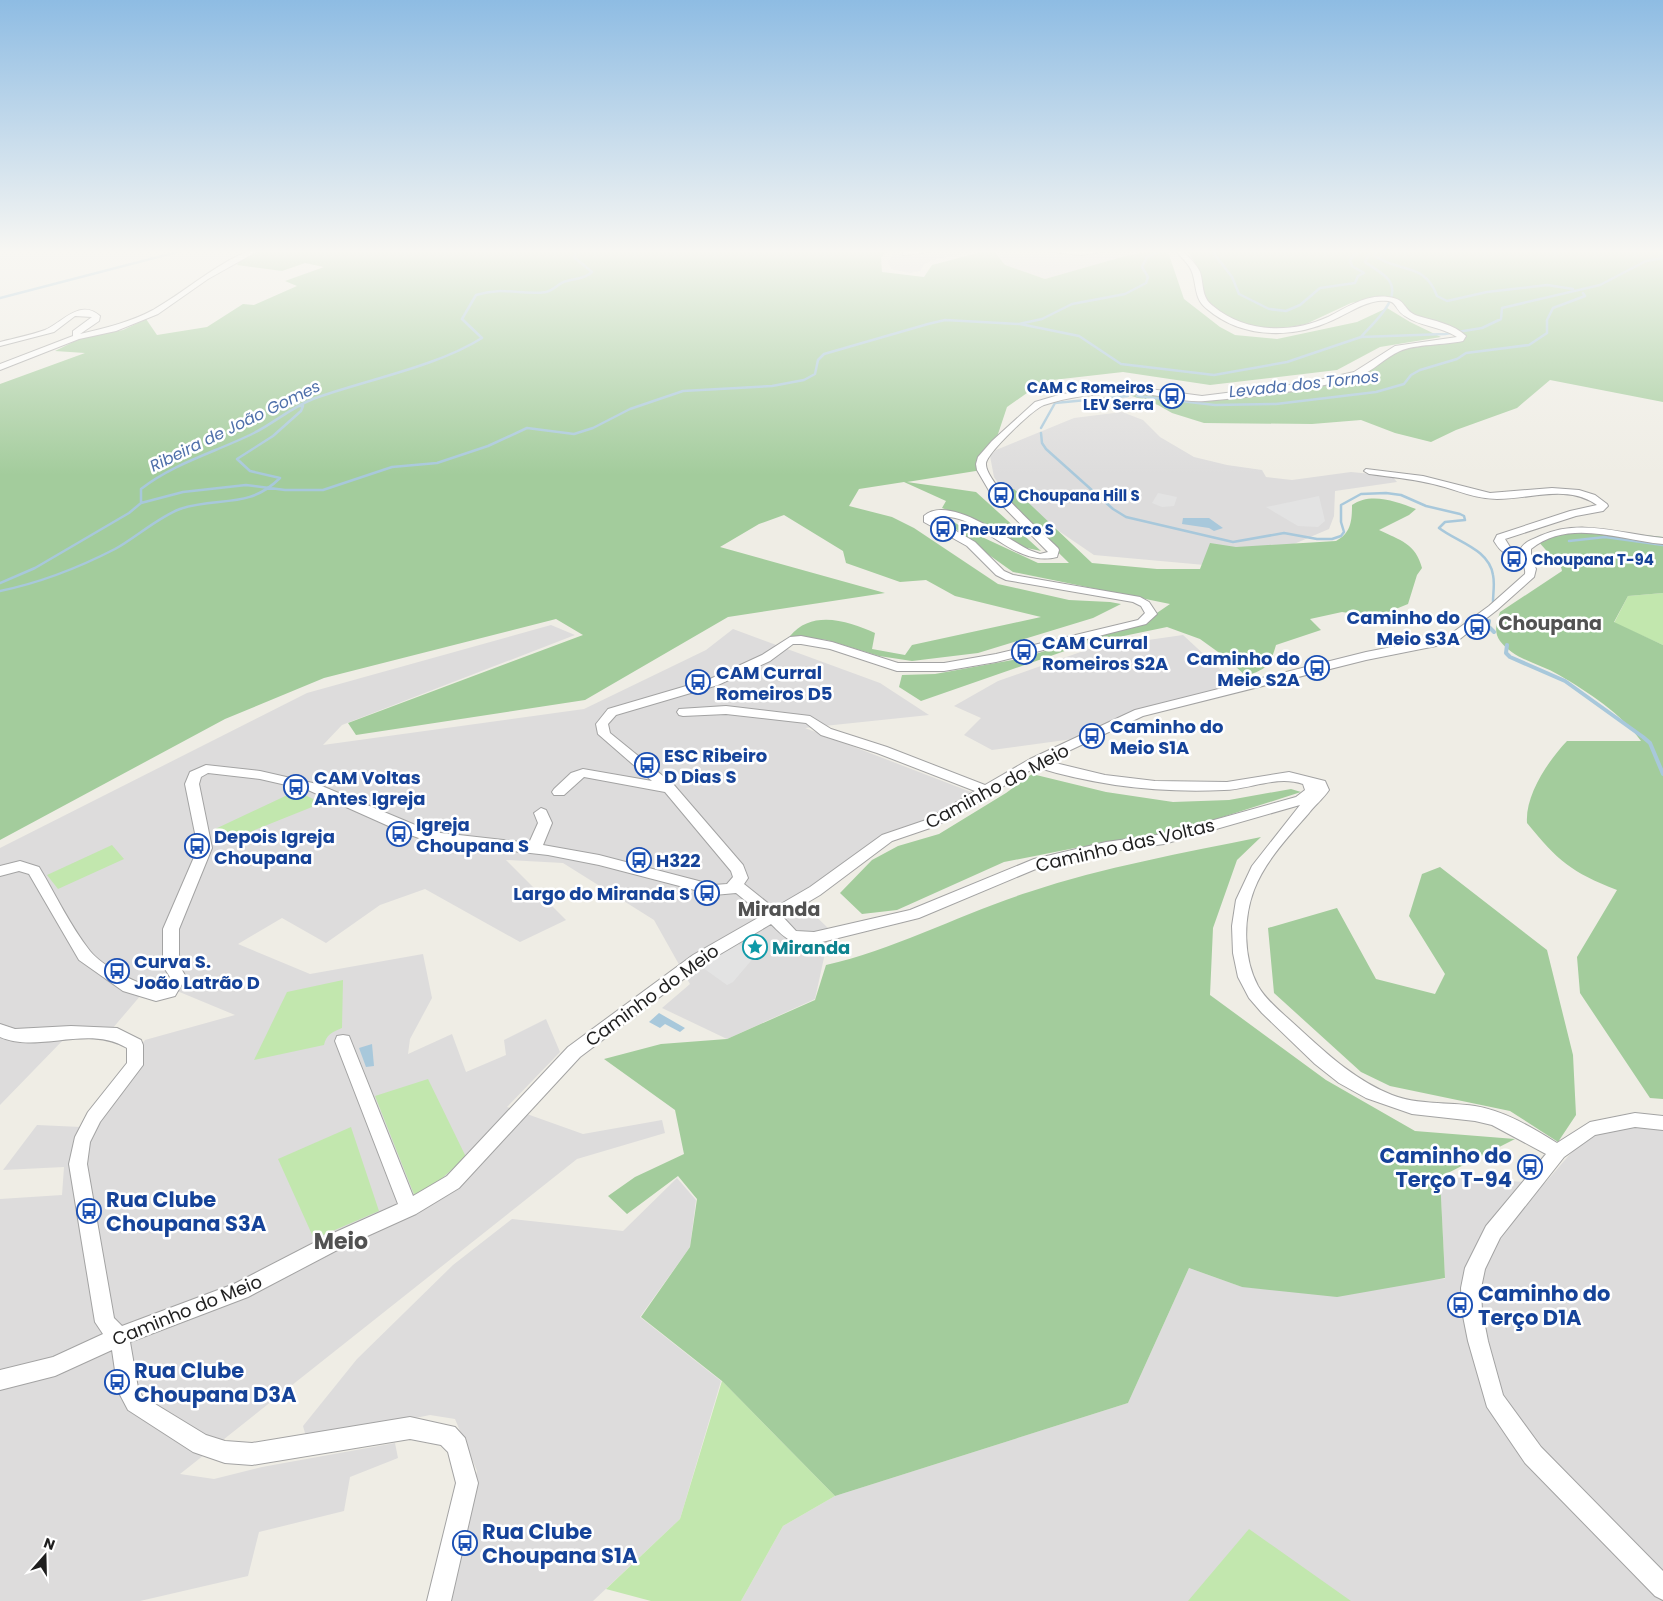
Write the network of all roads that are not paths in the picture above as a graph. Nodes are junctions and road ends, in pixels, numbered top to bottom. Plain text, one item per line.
1 (56, 326) edge
2 (86, 326) edge
3 (119, 326) edge
4 (1242, 326) edge
5 (1310, 326) edge
6 (1438, 326) edge
7 (77, 337) junction
8 (0, 344) edge
9 (0, 367) edge
10 (1369, 470) dead end
11 (1663, 541) edge
12 (1525, 560) junction
13 (683, 712) dead end
14 (1035, 762) junction
15 (1309, 781) junction
16 (669, 788) junction
17 (984, 790) junction
18 (559, 792) dead end
19 (541, 813) dead end
20 (534, 848) junction
21 (0, 871) edge
22 (736, 885) junction
23 (772, 914) junction
24 (0, 1030) edge
25 (343, 1041) dead end
26 (1663, 1123) edge
27 (1558, 1152) junction
28 (409, 1208) junction
29 (119, 1338) junction
30 (0, 1380) edge
31 (1663, 1588) edge
32 (439, 1601) edge

1 - 8 street
2 - 7 street
3 - 7 street
4 - 5 street
6 - 16 street
7 - 9 street
10 - 12 street
11 - 12 street, Caminho do Meio
12 - 14 street, Caminho do Meio
13 - 17 street
14 - 15 street
14 - 17 street, Caminho do Meio
15 - 23 street, Caminho das Voltas
15 - 27 street
16 - 18 street
16 - 22 street
17 - 23 street, Caminho do Meio
19 - 20 street
20 - 21 street
20 - 22 street
22 - 23 street, Caminho das Voltas
23 - 28 street, Caminho do Meio
24 - 29 street
25 - 28 street
26 - 27 street
27 - 31 street
28 - 29 street, Caminho do Meio
29 - 30 street, Caminho do Meio
29 - 32 street

